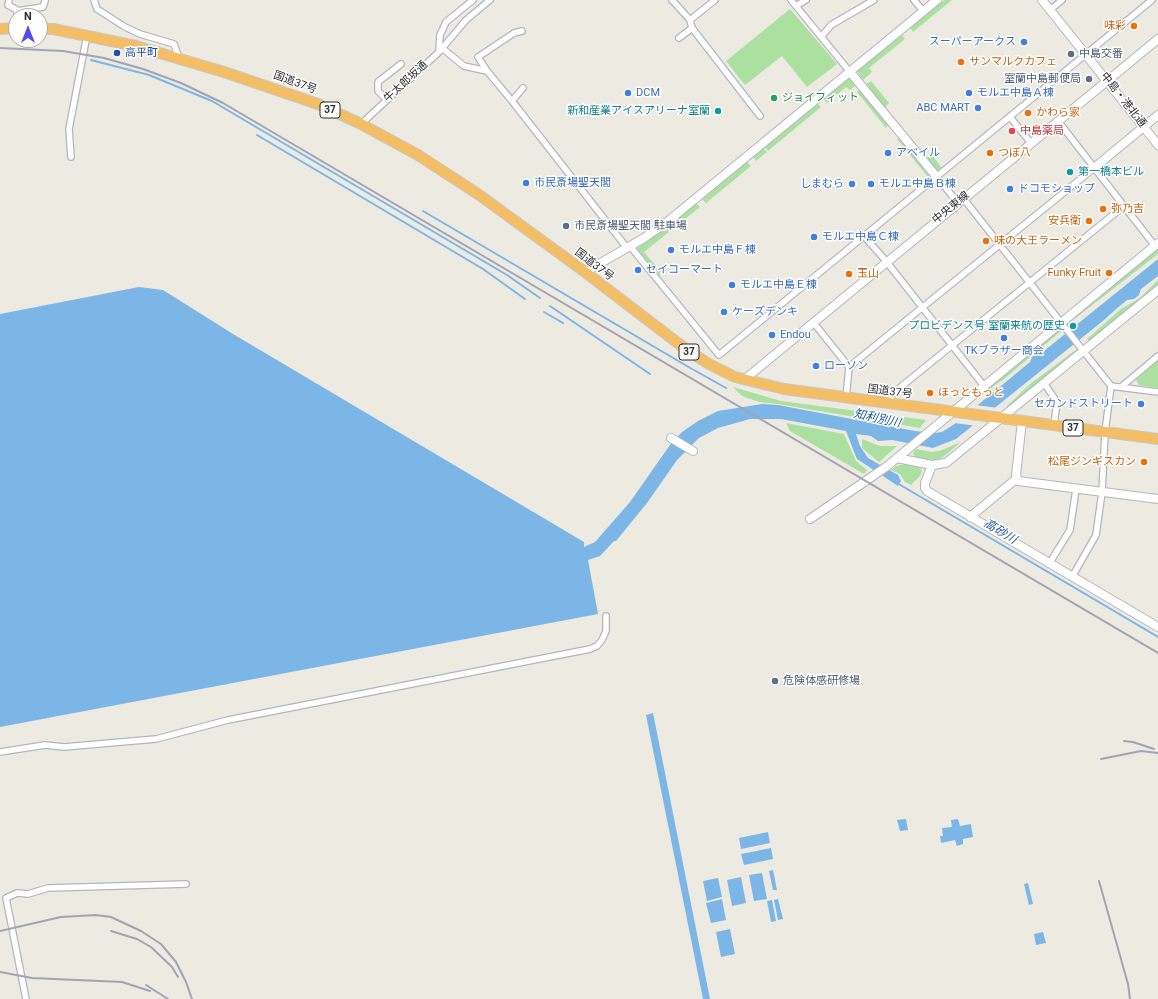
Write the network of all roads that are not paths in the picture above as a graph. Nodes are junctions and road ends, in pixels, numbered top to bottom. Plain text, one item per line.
1 (94, 0) edge
2 (474, 0) edge
3 (490, 0) edge
4 (672, 0) edge
5 (715, 0) edge
6 (792, 0) edge
7 (806, 0) edge
8 (874, 0) edge
9 (914, 0) edge
10 (937, 0) edge
11 (1042, 0) edge
12 (1062, 0) edge
13 (1152, 0) edge
14 (45, 1) edge
15 (796, 6) junction
16 (39, 8) edge
17 (1050, 10) junction
18 (923, 11) junction
19 (690, 20) junction
20 (692, 28) junction
21 (48, 30) edge
22 (522, 31) dead end
23 (87, 35) junction
24 (822, 36) junction
25 (679, 38) dead end
26 (1157, 40) edge
27 (440, 50) junction
28 (1086, 54) junction
29 (179, 58) junction
30 (401, 64) dead end
31 (486, 71) junction
32 (850, 72) junction
33 (1107, 81) junction
34 (523, 88) dead end
35 (387, 100) junction
36 (512, 100) junction
37 (1158, 115) edge
38 (760, 116) dead end
39 (1010, 117) junction
40 (1058, 121) junction
41 (361, 124) junction
42 (1144, 126) junction
43 (1031, 143) junction
44 (1158, 145) edge
45 (71, 157) dead end
46 (1094, 168) junction
47 (936, 176) junction
48 (960, 200) junction
49 (1124, 206) junction
50 (864, 236) junction
51 (1157, 244) edge
52 (1000, 245) junction
53 (628, 247) junction
54 (886, 261) junction
55 (585, 272) junction
56 (1030, 283) junction
57 (1158, 290) edge
58 (923, 307) junction
59 (813, 322) junction
60 (1061, 323) junction
61 (952, 345) junction
62 (1083, 351) junction
63 (1158, 356) edge
64 (849, 367) junction
65 (745, 379) junction
66 (1044, 383) junction
67 (984, 386) junction
68 (1111, 386) junction
69 (1121, 387) junction
70 (1158, 392) edge
71 (846, 398) junction
72 (890, 404) junction
73 (952, 412) junction
74 (1001, 419) junction
75 (1022, 421) junction
76 (1054, 425) junction
77 (1105, 432) junction
78 (671, 438) dead end
79 (1158, 439) edge
80 (693, 451) dead end
81 (897, 458) junction
82 (932, 465) junction
83 (1016, 479) junction
84 (1076, 489) junction
85 (1102, 492) junction
86 (1158, 499) edge
87 (970, 517) junction
88 (810, 519) dead end
89 (1049, 564) junction
90 (1072, 577) junction
91 (606, 616) dead end
92 (1157, 625) edge
93 (0, 752) edge
94 (186, 884) dead end
95 (26, 999) edge

1 - 29 street
2 - 27 street
3 - 27 street, 牛太郎坂通
4 - 19 street
5 - 19 street
6 - 15 street
7 - 15 street
8 - 24 street
9 - 18 street
10 - 18 street
11 - 17 street, 中島・港北通
12 - 17 street
13 - 28 street
14 - 16 street
15 - 24 street
17 - 28 street, 中島・港北通
18 - 32 street
19 - 20 street
20 - 25 street
20 - 38 street
21 - 23 highway, 国道37号 / 37
22 - 31 street
23 - 29 highway, 国道37号 / 37
23 - 45 street
24 - 32 street
26 - 33 street, 中央東線
27 - 31 street
27 - 35 street, 牛太郎坂通
28 - 33 street, 中島・港北通
28 - 39 street
29 - 41 highway, 国道37号 / 37
30 - 35 street
31 - 36 street
32 - 47 street
32 - 53 street
33 - 40 street, 中央東線
33 - 42 street, 中島・港北通
34 - 36 street
35 - 41 street, 牛太郎坂通
36 - 53 street
37 - 42 street
39 - 43 street
39 - 47 street
40 - 43 street, 中央東線
40 - 46 street
41 - 55 highway, 国道37号 / 37
42 - 44 street, 中島・港北通
42 - 46 street
43 - 48 street, 中央東線
46 - 49 street
46 - 52 street
47 - 48 street
47 - 50 street
48 - 52 street
48 - 54 street, 中央東線
49 - 51 street
49 - 56 street
50 - 53 street
50 - 54 street
51 - 60 street
52 - 56 street
52 - 58 street
53 - 55 street
54 - 58 street
54 - 59 street, 中央東線
55 - 65 highway, 国道37号 / 37
56 - 60 street
56 - 61 street
57 - 62 street
58 - 61 street
58 - 64 street
59 - 64 street
59 - 65 street, 中央東線
60 - 62 street
60 - 67 street
61 - 67 street
61 - 72 street
62 - 66 street
62 - 68 street
63 - 69 street
64 - 71 street
65 - 71 highway, 国道37号 / 37
66 - 74 street
66 - 76 street
67 - 73 street
68 - 69 street
68 - 77 street
69 - 70 street
71 - 72 highway, 国道37号 / 37
72 - 73 highway, 国道37号 / 37
73 - 74 highway, 国道37号 / 37
73 - 81 street
74 - 75 highway, 国道37号 / 37
74 - 82 street
75 - 76 highway, 国道37号 / 37
75 - 83 street
76 - 77 highway, 国道37号 / 37
77 - 79 highway, 国道37号 / 37
77 - 85 street
78 - 80 street
81 - 82 street
81 - 88 street
82 - 87 street
83 - 84 street
83 - 87 street
84 - 85 street
84 - 89 street
85 - 86 street
85 - 90 street
87 - 89 street
89 - 90 street
90 - 92 street
91 - 93 street
94 - 95 street

